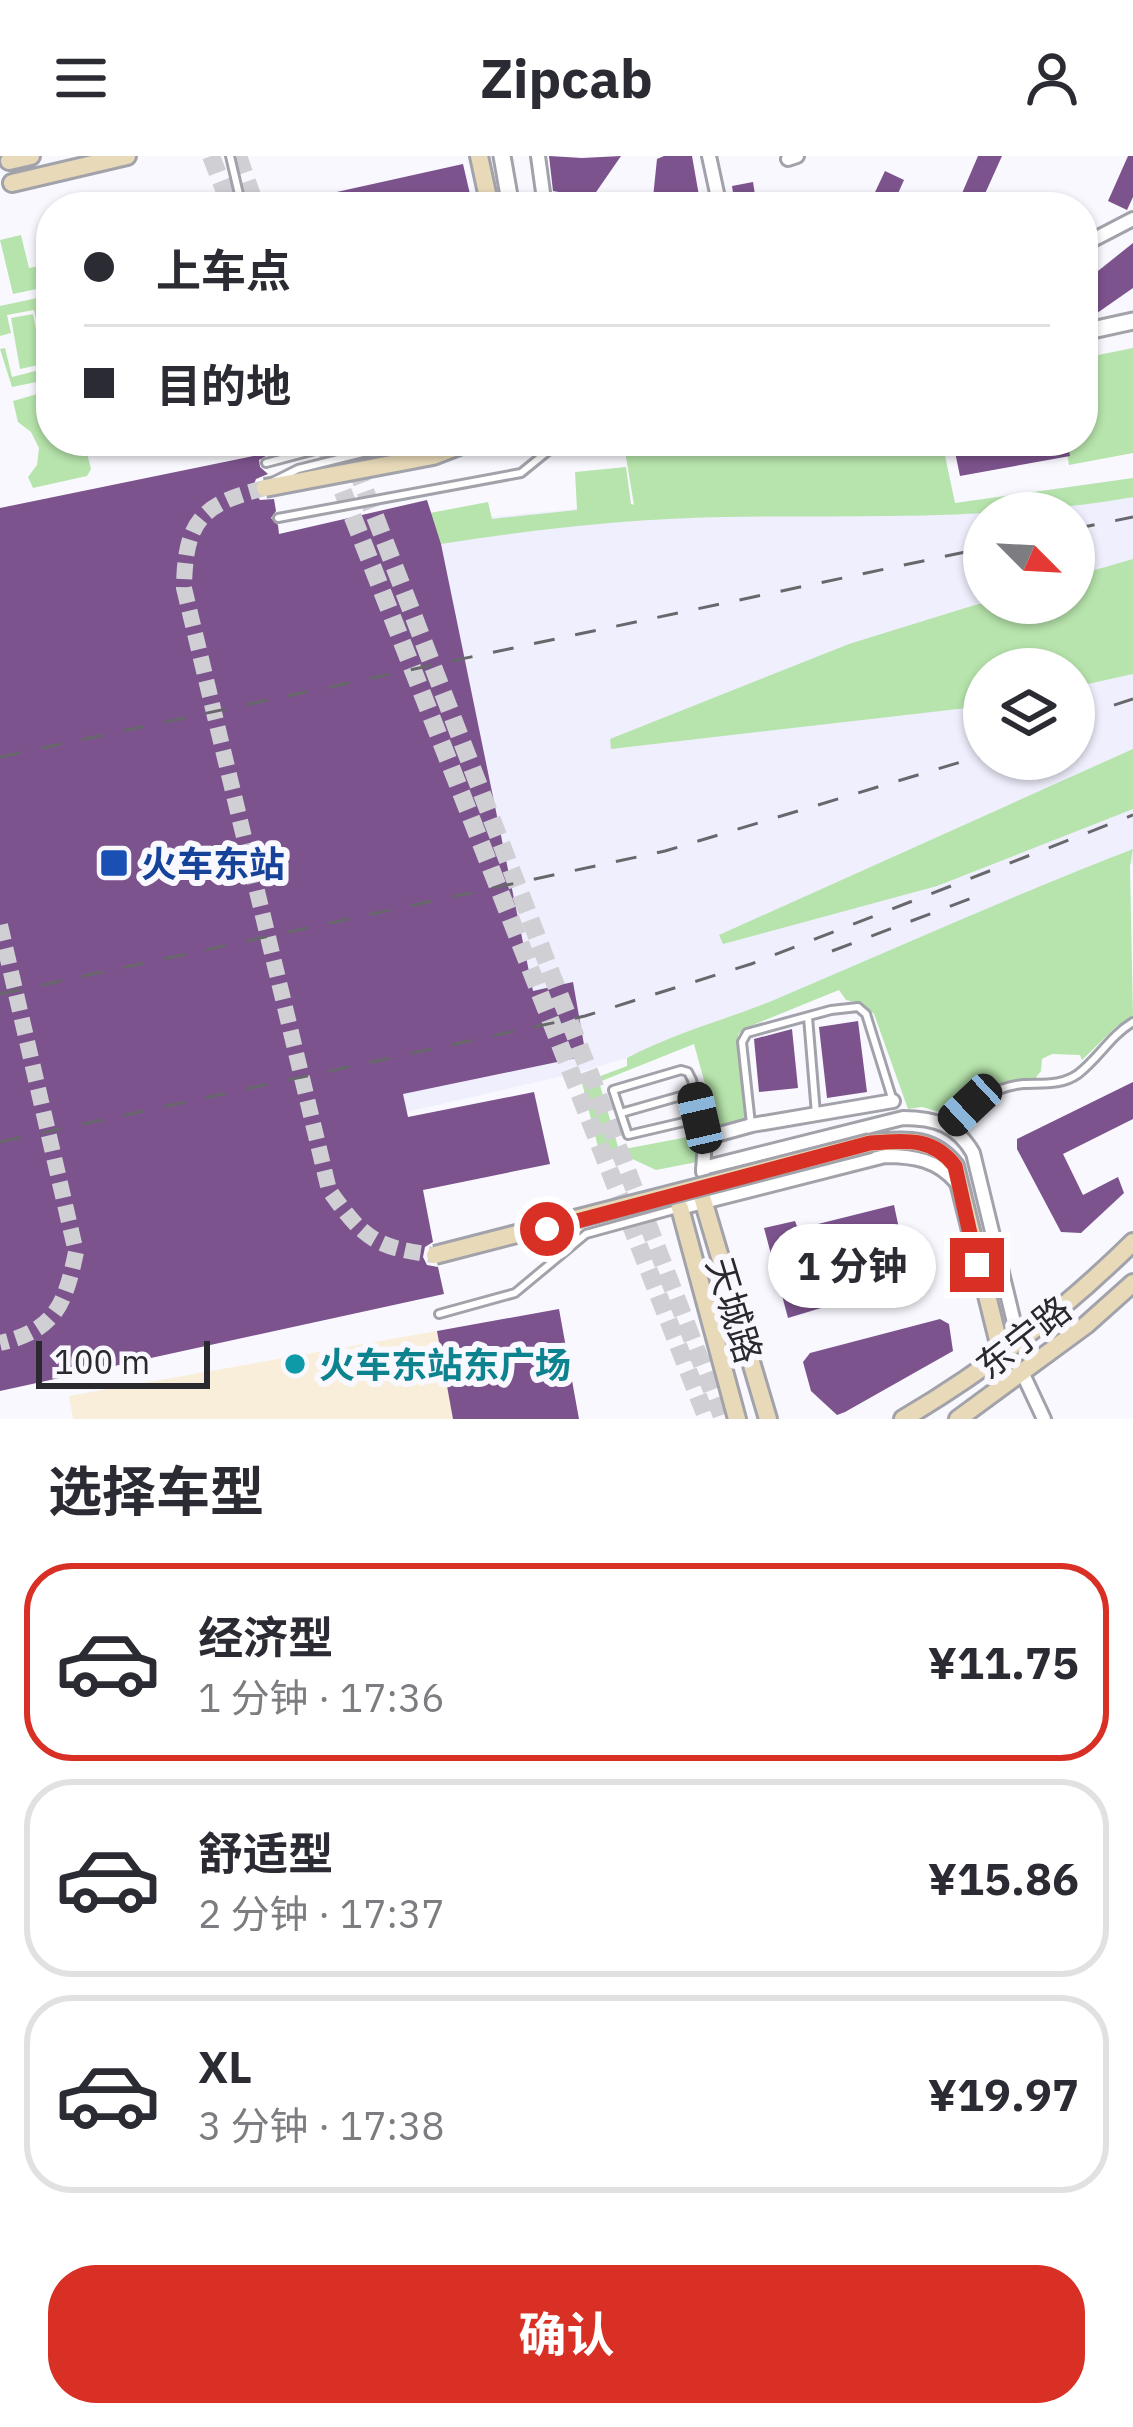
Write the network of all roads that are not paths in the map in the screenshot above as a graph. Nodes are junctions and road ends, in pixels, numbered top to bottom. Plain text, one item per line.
1 (31, 156) edge
2 (127, 156) edge
3 (230, 156) edge
4 (502, 156) edge
5 (538, 156) edge
6 (710, 156) edge
7 (9, 161) dead end
8 (478, 162) edge
9 (12, 182) dead end
10 (238, 192) edge
11 (483, 192) edge
12 (509, 192) edge
13 (543, 192) edge
14 (717, 192) edge
15 (1133, 218) edge
16 (1098, 237) edge
17 (1133, 321) edge
18 (1098, 329) edge
19 (292, 456) edge
20 (350, 456) edge
21 (433, 456) edge
22 (540, 456) edge
23 (266, 463) dead end
24 (265, 488) joint
25 (278, 518) dead end
26 (808, 1017) junction
27 (1133, 1022) edge
28 (694, 1092) junction
29 (893, 1101) joint
30 (621, 1112) junction
31 (816, 1114) junction
32 (700, 1118) junction
33 (752, 1125) junction
34 (948, 1125) junction
35 (705, 1138) junction
36 (703, 1168) junction
37 (963, 1191) junction
38 (703, 1200) junction
39 (680, 1208) junction
40 (1133, 1242) edge
41 (434, 1256) tunnel mouth
42 (1133, 1283) edge
43 (439, 1314) dead end
44 (1018, 1343) junction
45 (1002, 1356) junction
46 (1022, 1372) junction
47 (737, 1419) edge
48 (768, 1419) edge
49 (903, 1419) edge
50 (958, 1419) edge
51 (1044, 1419) edge

1 - 7 main road
2 - 9 main road
3 - 10 lane
4 - 12 street
5 - 13 street
6 - 14 street
8 - 11 main road
15 - 16 street
17 - 18 street
19 - 23 lane
20 - 24 lane, bridge
21 - 24 main road, bridge
22 - 25 lane
26 - 29 lane
26 - 31 lane
26 - 33 lane
27 - 34 lane
28 - 30 lane
28 - 30 lane
28 - 32 lane
29 - 31 street
30 - 32 lane
31 - 33 street
32 - 35 lane
33 - 35 street
34 - 36 street
34 - 44 street
35 - 36 street
36 - 38 street
37 - 38 street
37 - 41 main road, bridge
37 - 45 main road
38 - 39 street
38 - 48 main road, 天城路
39 - 43 lane
39 - 47 main road, 天城路
40 - 44 main road, 东宁路
42 - 46 main road, 东宁路
44 - 45 main road, 东宁路
45 - 49 main road, 东宁路
46 - 50 main road, 东宁路
46 - 51 street

